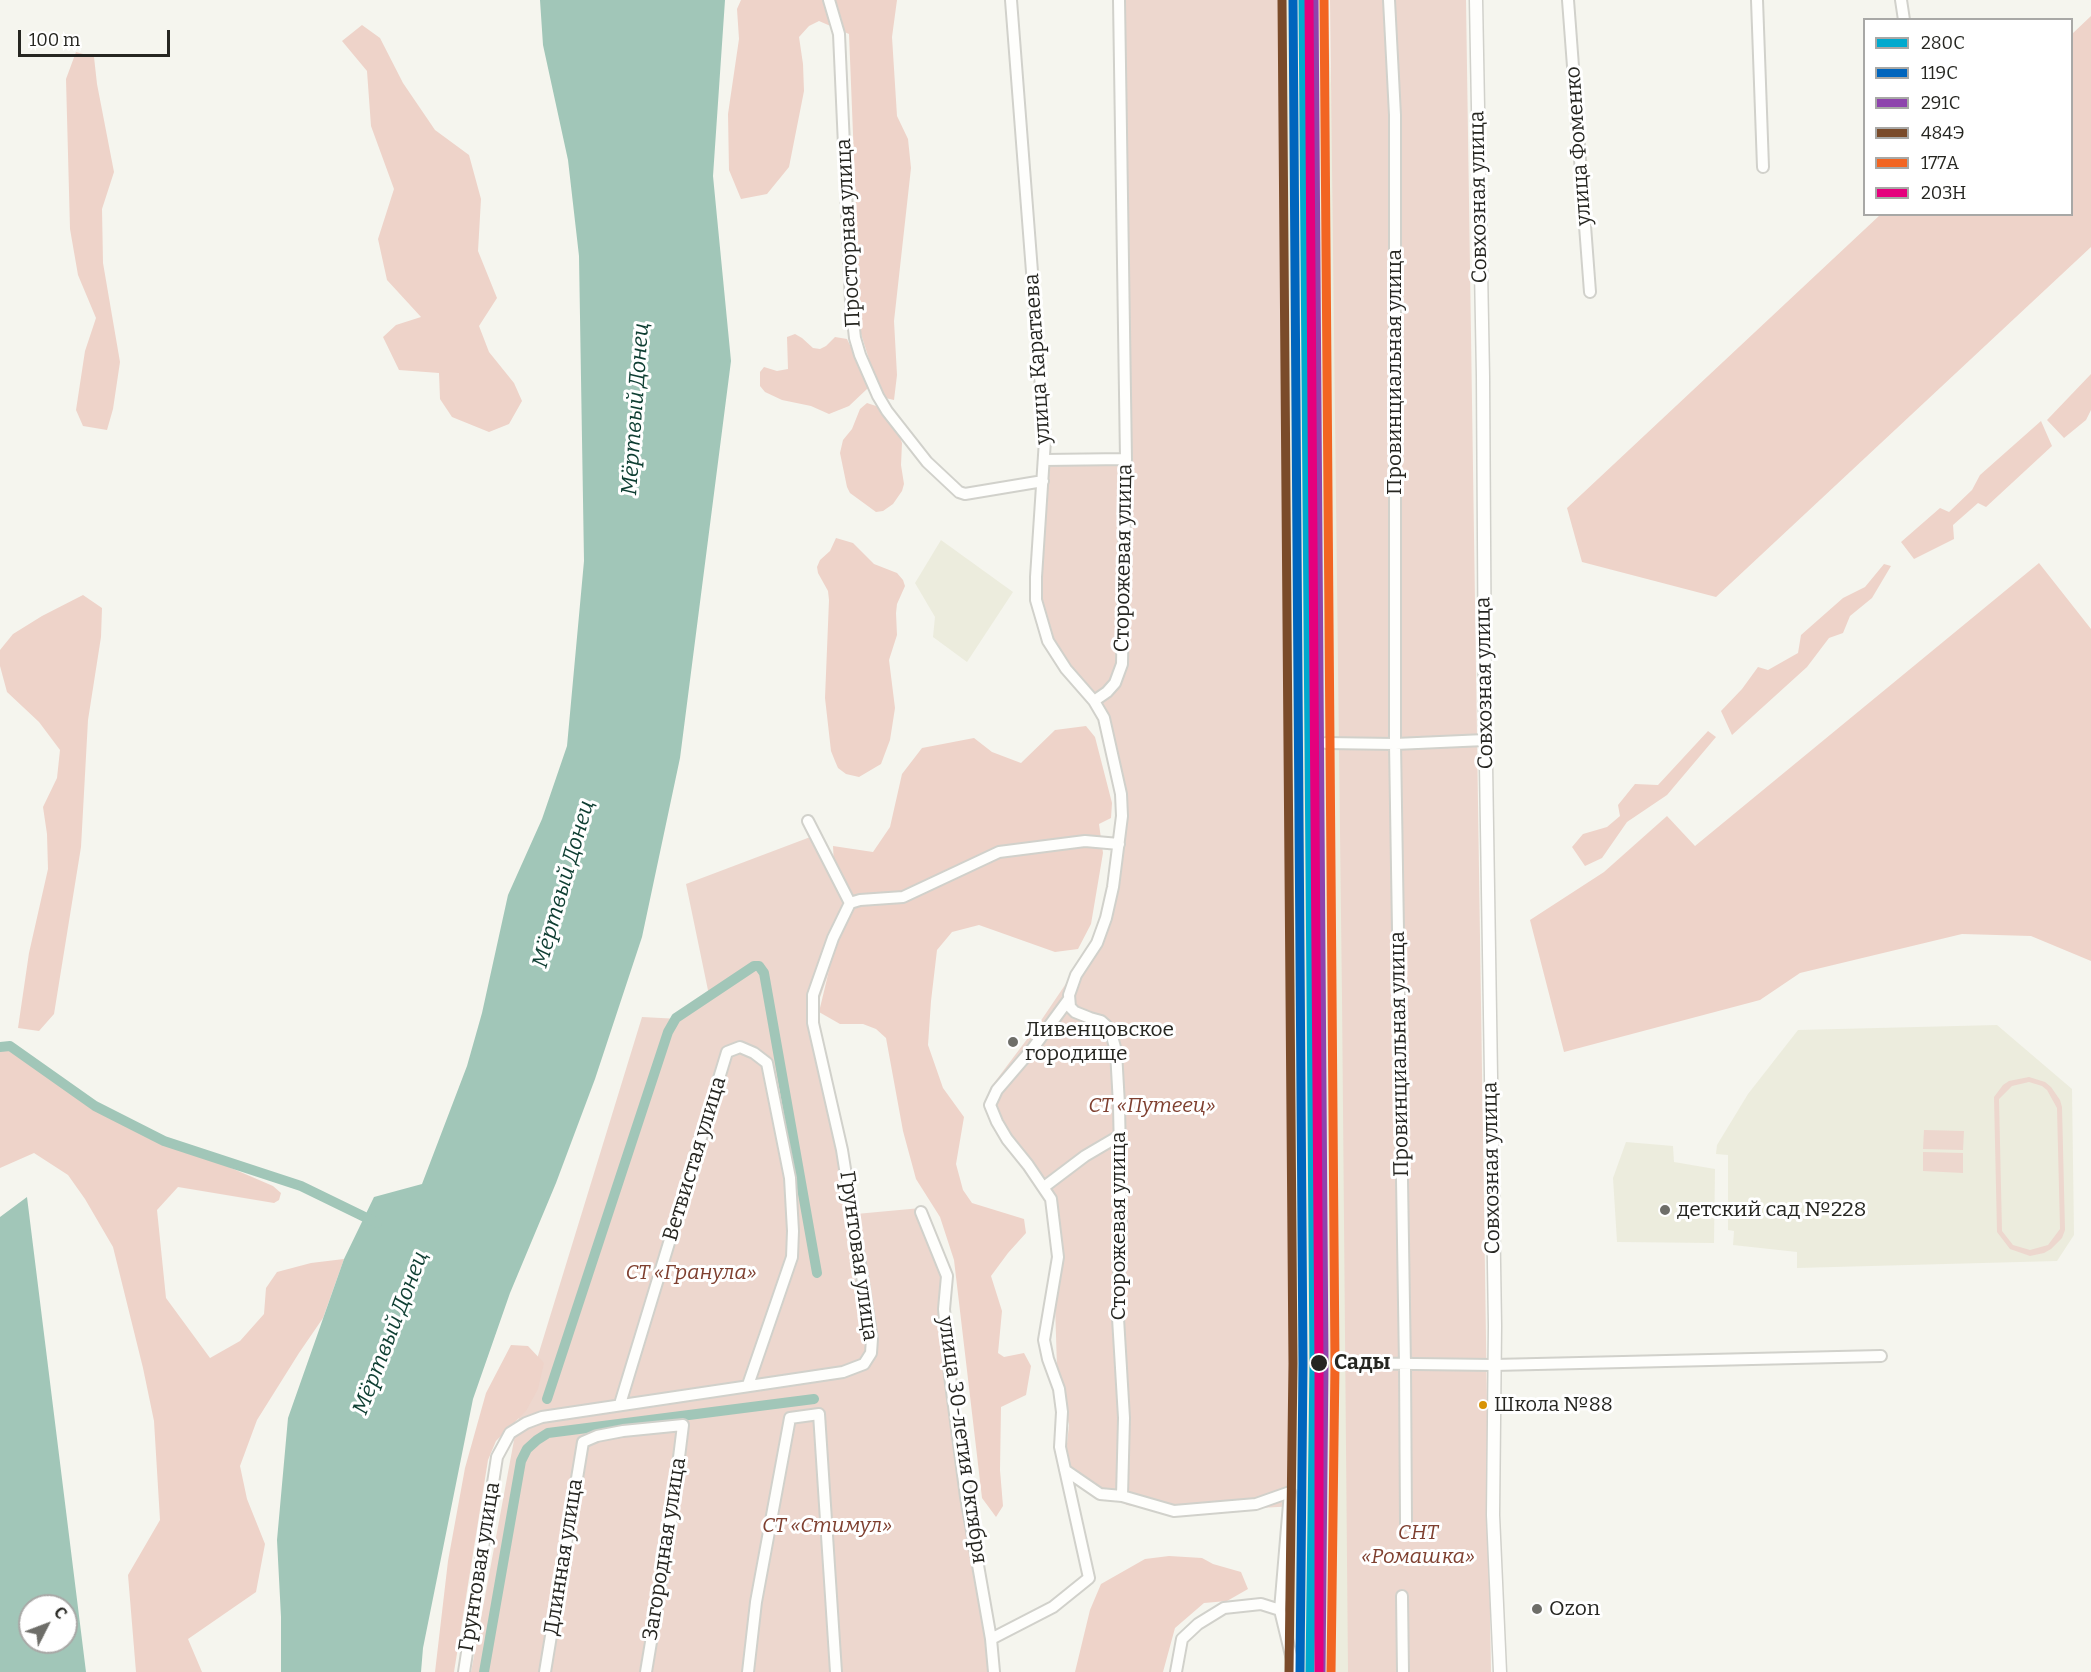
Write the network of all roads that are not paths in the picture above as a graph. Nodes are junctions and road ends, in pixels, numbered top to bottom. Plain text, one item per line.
1 (829, 0) edge
2 (1011, 0) edge
3 (1119, 0) edge
4 (1389, 0) edge
5 (1476, 0) edge
6 (1568, 0) edge
7 (1757, 0) edge
8 (1902, 0) edge
9 (1904, 18) edge
10 (1763, 167) dead end
11 (1590, 292) dead end
12 (1126, 459) junction
13 (1044, 460) junction
14 (1043, 482) junction
15 (1094, 701) junction
16 (1485, 740) junction
17 (1326, 743) dead end
18 (1395, 744) junction
19 (808, 820) dead end
20 (1119, 844) junction
21 (850, 903) junction
22 (1069, 999) junction
23 (1119, 1136) junction
24 (1044, 1187) junction
25 (921, 1212) dead end
26 (1881, 1356) dead end
27 (1337, 1364) dead end
28 (1405, 1365) junction
29 (1494, 1365) junction
30 (748, 1385) junction
31 (620, 1404) junction
32 (683, 1425) joint
33 (1065, 1470) junction
34 (1122, 1496) junction
35 (1406, 1524) dead end
36 (1402, 1596) dead end
37 (1280, 1610) junction
38 (991, 1639) junction
39 (464, 1672) edge
40 (545, 1672) edge
41 (646, 1672) edge
42 (747, 1672) edge
43 (836, 1672) edge
44 (994, 1672) edge
45 (1176, 1672) edge
46 (1295, 1672) edge
47 (1403, 1672) edge
48 (1500, 1672) edge

1 - 14 street, Просторная улица
2 - 13 street, улица Каратаева
3 - 12 street, Сторожевая улица
4 - 18 street, Провинциальная улица
5 - 16 street, Совхозная улица
6 - 11 street, улица Фоменко
7 - 10 street
8 - 9 street
12 - 13 street
12 - 15 street, Сторожевая улица
13 - 14 street, улица Каратаева
14 - 15 street, улица Каратаева
15 - 20 street
16 - 18 street
16 - 29 street, Совхозная улица
17 - 18 street
18 - 28 street, Провинциальная улица
19 - 21 street
20 - 21 street
20 - 22 street
21 - 30 street, Грунтовая улица
22 - 23 street, Сторожевая улица
22 - 24 street
23 - 24 street
23 - 34 street, Сторожевая улица
24 - 33 street
25 - 38 street, улица 30-летия Октября
26 - 29 street
27 - 28 street
28 - 29 street
28 - 35 street, Провинциальная улица
29 - 48 street, Совхозная улица
30 - 31 street, Грунтовая улица
30 - 31 street, Ветвистая улица
31 - 39 street, Грунтовая улица
32 - 40 street, Длинная улица
32 - 41 street, Загородная улица
33 - 34 street
33 - 38 street
34 - 37 street
36 - 47 street
37 - 45 street
37 - 46 street
38 - 44 street, улица 30-летия Октября
42 - 43 street

